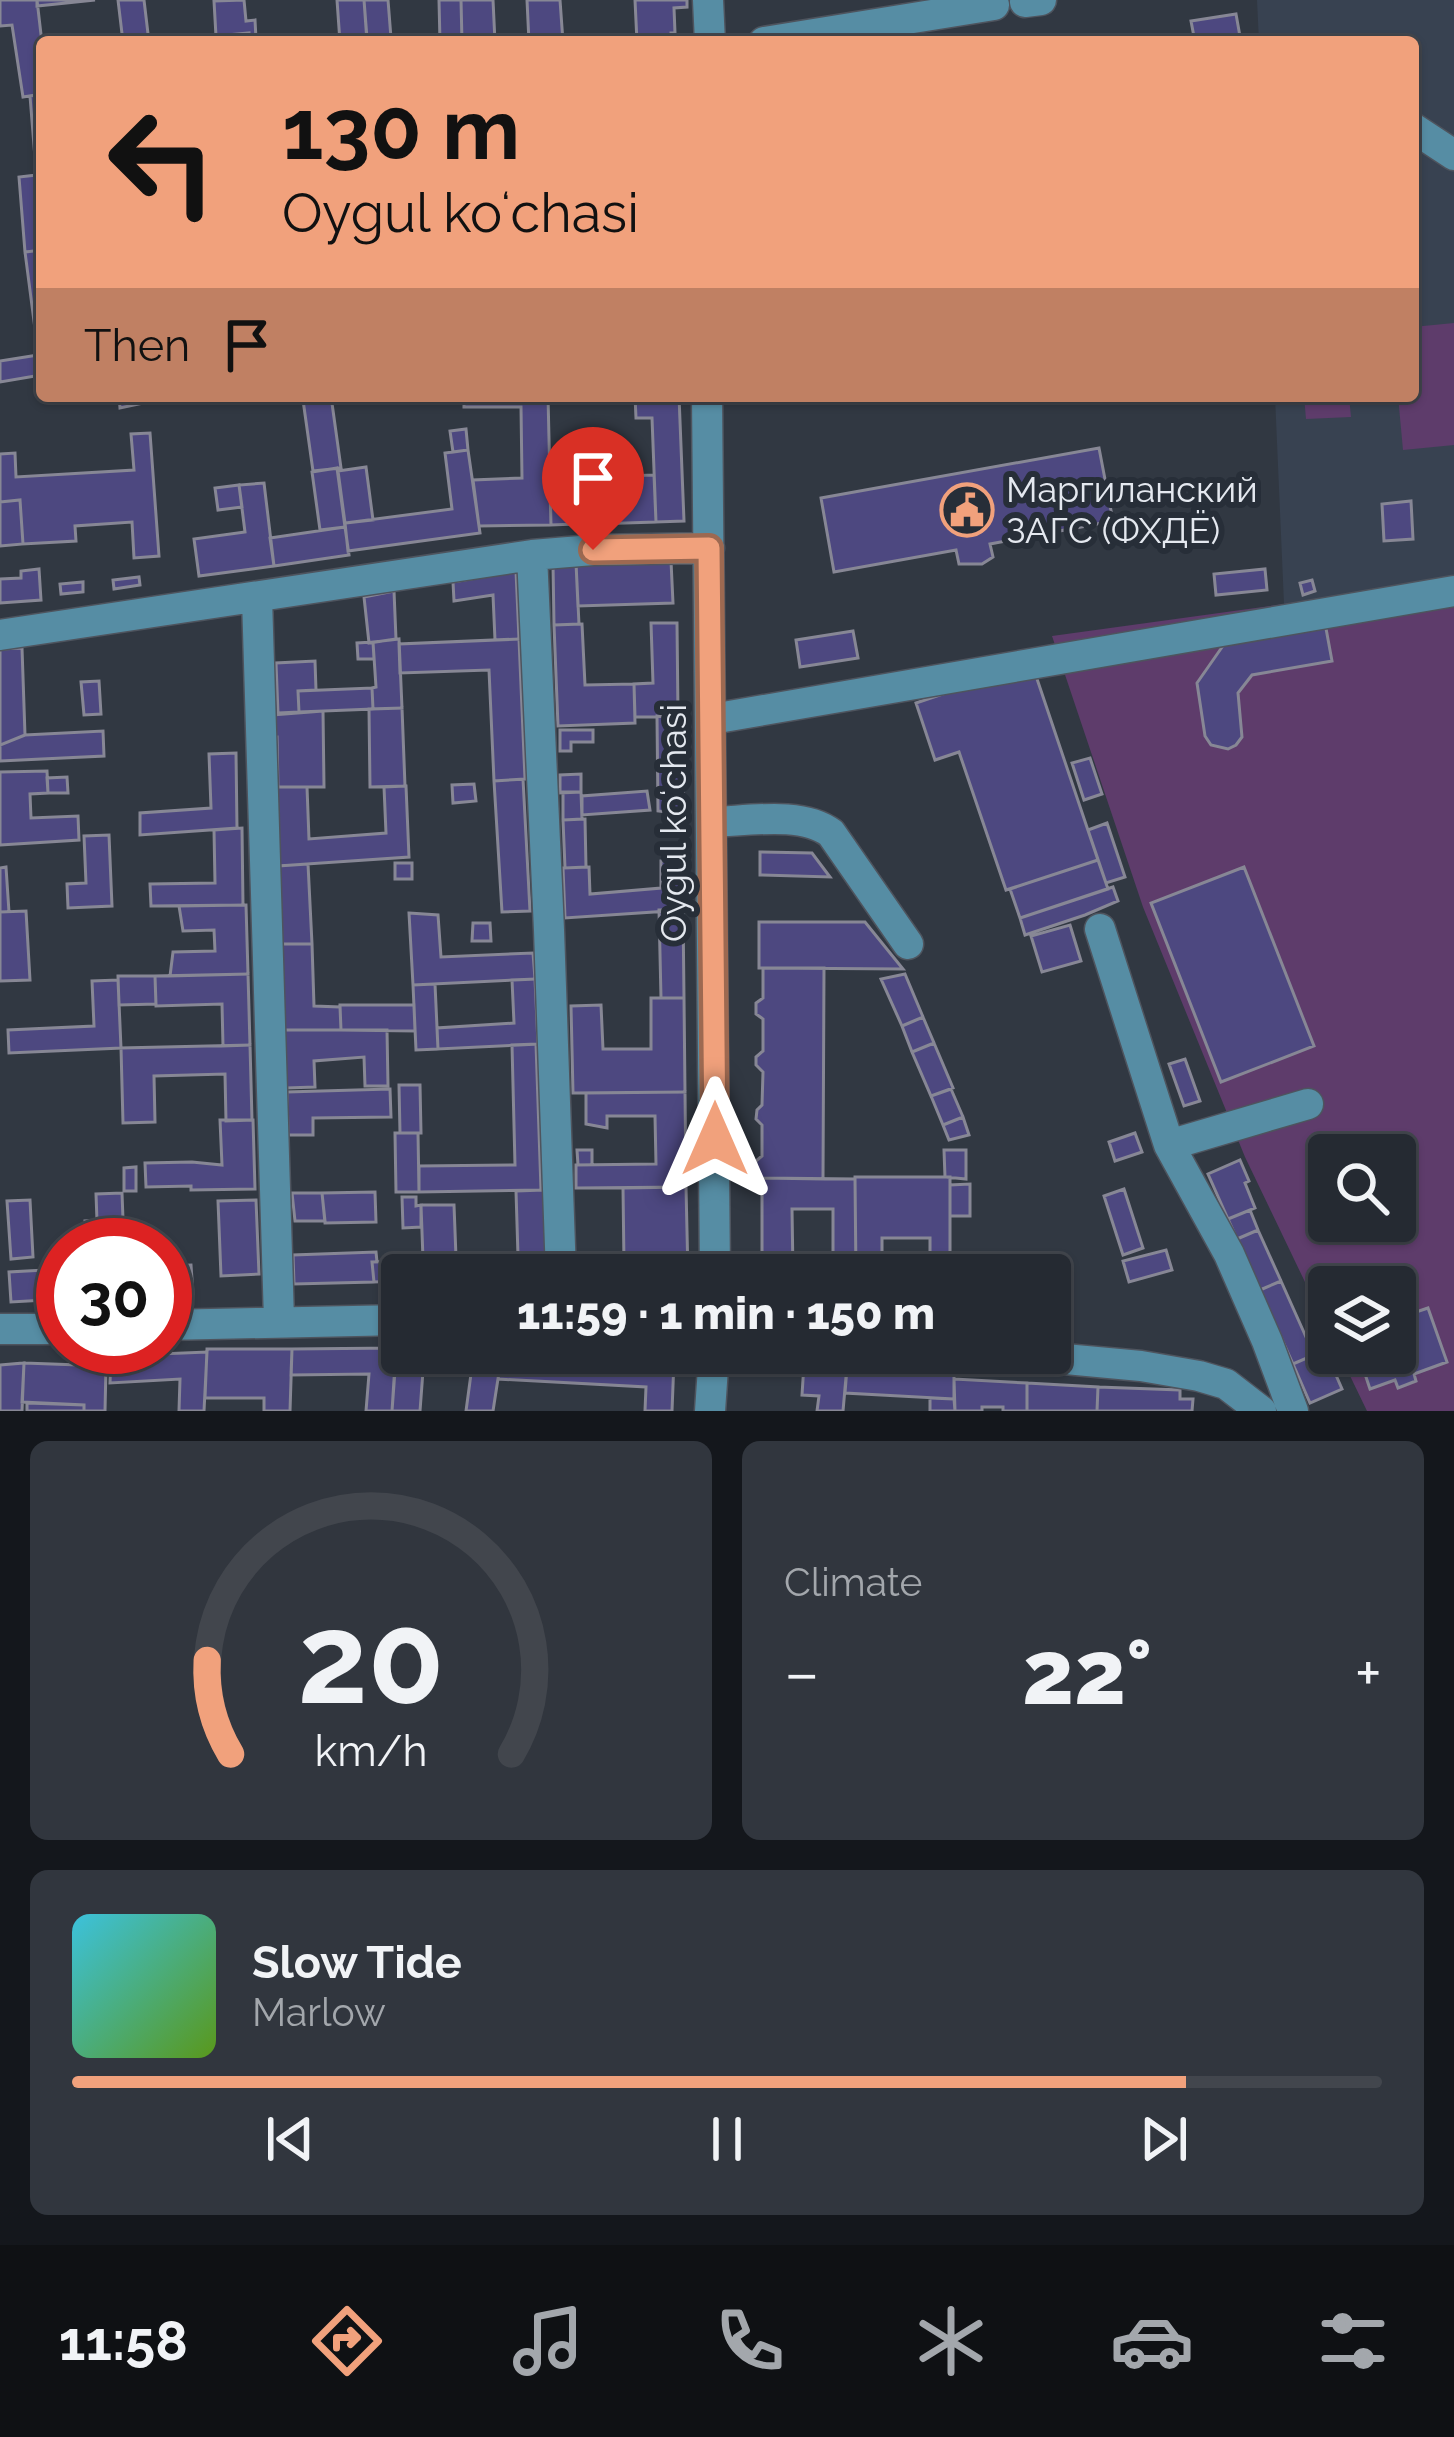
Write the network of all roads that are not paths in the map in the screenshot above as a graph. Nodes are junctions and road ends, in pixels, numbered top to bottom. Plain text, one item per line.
1 (708, 0) edge
2 (1020, 3) edge
3 (710, 36) edge
4 (803, 36) edge
5 (1419, 132) edge
6 (1454, 155) edge
7 (707, 402) edge
8 (709, 548) junction
9 (532, 555) junction
10 (1454, 591) edge
11 (257, 598) junction
12 (0, 635) edge
13 (712, 719) junction
14 (712, 822) junction
15 (1100, 929) dead end
16 (908, 944) dead end
17 (1308, 1104) dead end
18 (1169, 1145) junction
19 (560, 1254) edge
20 (716, 1254) edge
21 (381, 1319) edge
22 (279, 1321) junction
23 (192, 1324) edge
24 (36, 1328) edge
25 (0, 1329) edge
26 (1267, 1341) junction
27 (1071, 1360) edge
28 (713, 1374) edge
29 (1226, 1384) junction
30 (710, 1411) edge
31 (1261, 1411) edge
32 (1293, 1411) edge

1 - 3 street
2 - 4 street
5 - 6 street
7 - 8 street, Oygul koʻchasi
8 - 9 street
8 - 13 street, Oygul koʻchasi
9 - 11 street
9 - 19 street
10 - 13 street
11 - 12 street
11 - 22 street
13 - 14 street, Oygul koʻchasi
14 - 16 street
14 - 20 street, Oygul koʻchasi
15 - 18 street
17 - 18 street
18 - 26 street
21 - 22 street
22 - 23 street
24 - 25 street
26 - 29 street
26 - 32 street
27 - 29 street
28 - 30 street
29 - 31 street

